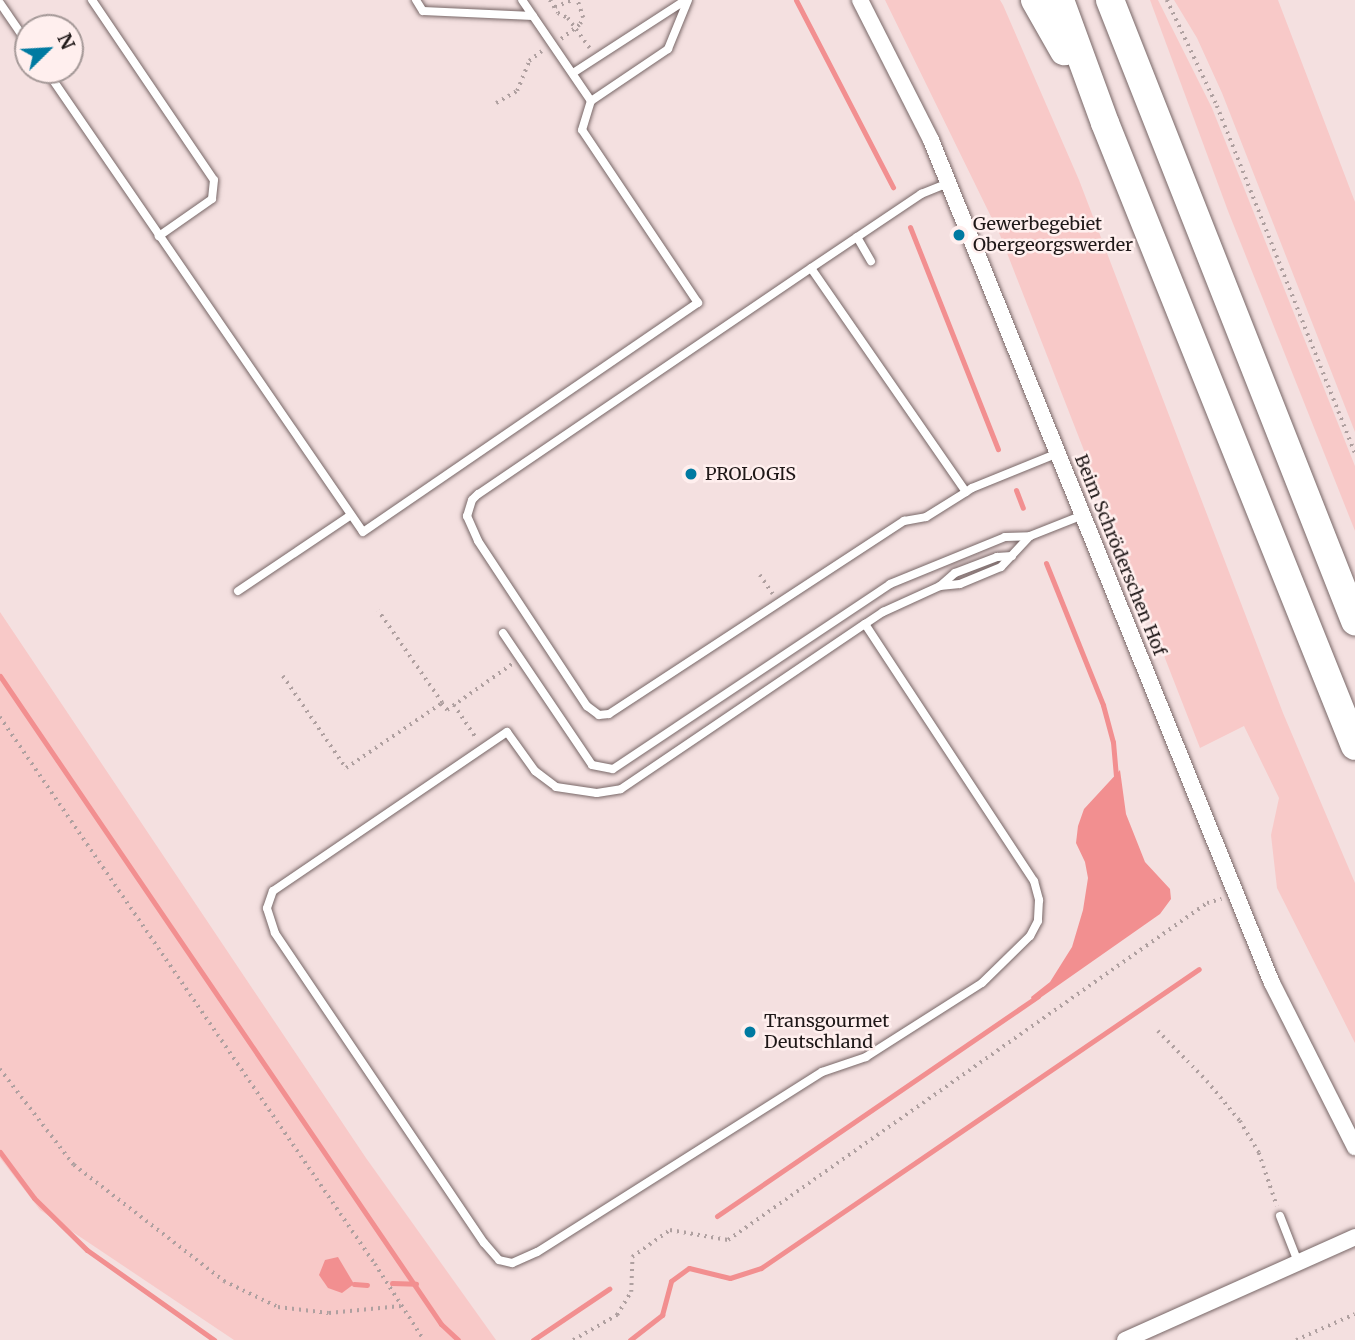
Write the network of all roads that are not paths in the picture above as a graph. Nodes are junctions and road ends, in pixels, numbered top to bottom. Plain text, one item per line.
1 (92, 0) edge
2 (416, 0) edge
3 (522, 0) edge
4 (687, 0) edge
5 (860, 0) edge
6 (1035, 0) edge
7 (1060, 0) edge
8 (1110, 0) edge
9 (0, 3) edge
10 (533, 16) junction
11 (14, 24) edge
12 (573, 73) junction
13 (56, 84) edge
14 (591, 102) junction
15 (1105, 123) junction
16 (949, 183) junction
17 (159, 236) junction
18 (857, 237) junction
19 (871, 261) dead end
20 (811, 268) junction
21 (1058, 453) junction
22 (966, 492) junction
23 (1083, 515) junction
24 (351, 516) junction
25 (1030, 536) junction
26 (238, 591) dead end
27 (1355, 621) edge
28 (865, 624) junction
29 (503, 633) dead end
30 (1355, 746) edge
31 (1349, 1130) edge
32 (1355, 1147) edge
33 (1280, 1216) road end
34 (1355, 1237) edge
35 (1298, 1262) junction
36 (1125, 1340) edge

1 - 17 lane
2 - 10 lane
3 - 10 lane
4 - 12 lane
4 - 14 lane
5 - 16 street, Beim Schröderschen Hof
6 - 15 highway
7 - 15 highway
8 - 27 highway
9 - 11 lane
10 - 12 lane
12 - 14 lane
13 - 17 lane
14 - 24 lane
15 - 30 highway
16 - 18 lane
16 - 21 street, Beim Schröderschen Hof
17 - 24 lane
18 - 19 lane
18 - 20 lane
20 - 22 lane
20 - 22 lane
21 - 22 lane
21 - 23 street, Beim Schröderschen Hof
23 - 25 lane
23 - 31 street, Beim Schröderschen Hof
24 - 26 lane
25 - 28 lane
25 - 29 lane
28 - 28 lane
31 - 32 street, Beim Schröderschen Hof
33 - 35 lane
34 - 35 street
35 - 36 street

